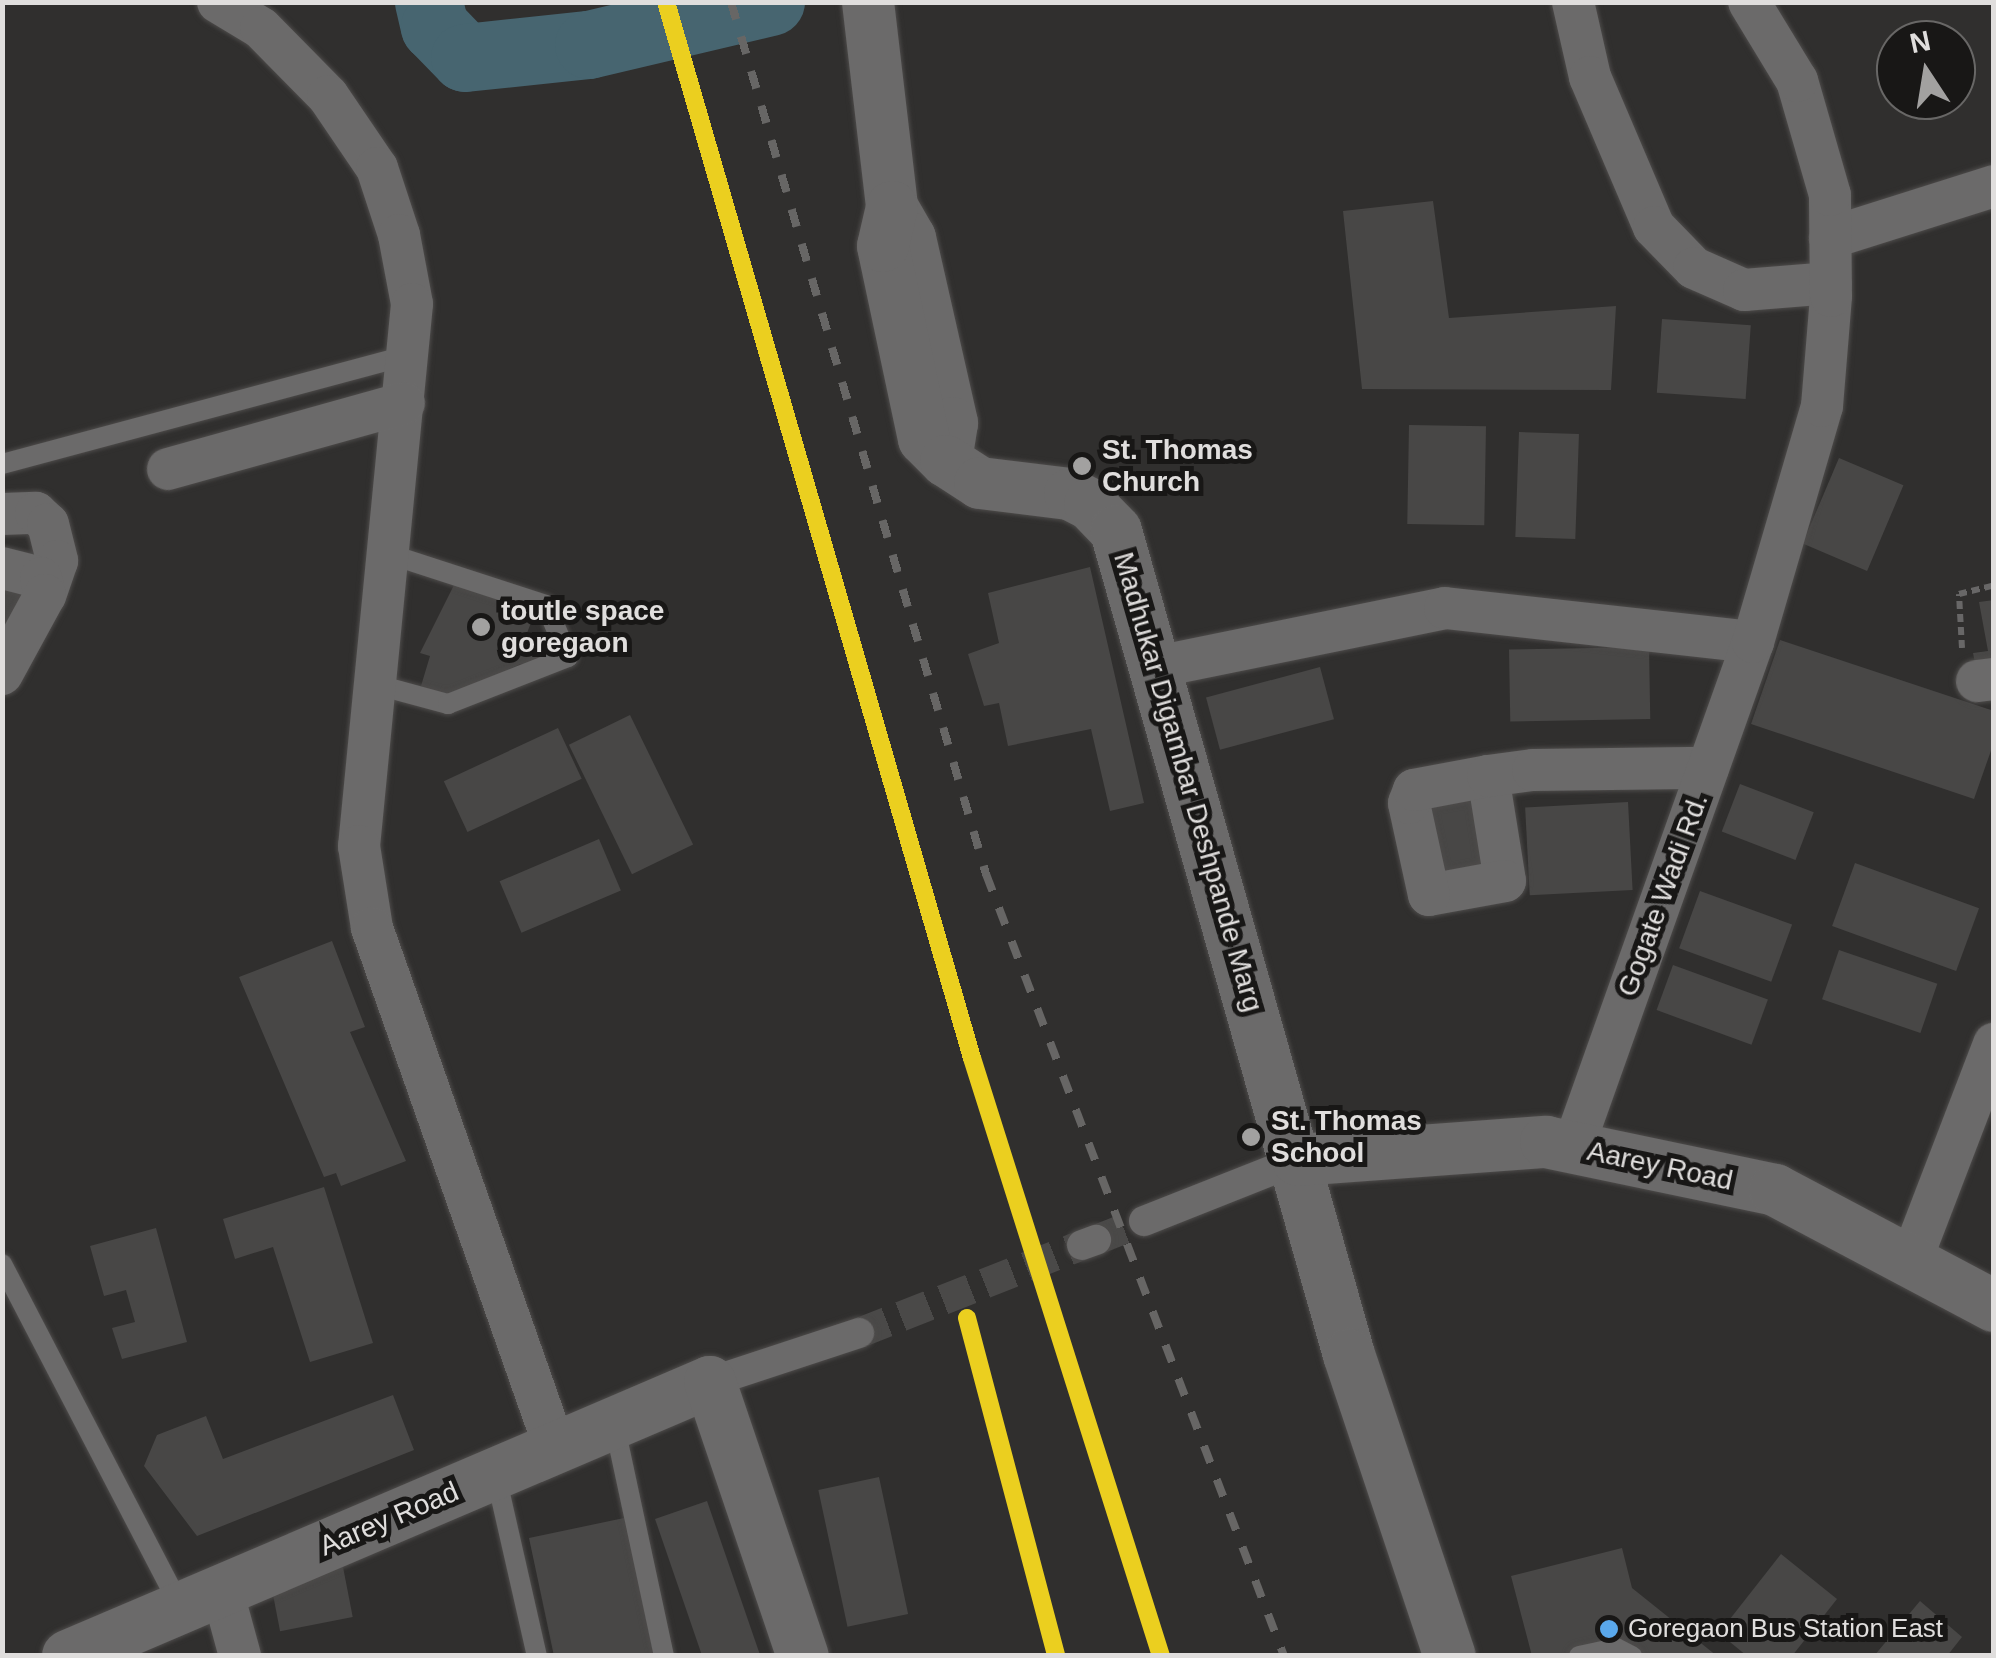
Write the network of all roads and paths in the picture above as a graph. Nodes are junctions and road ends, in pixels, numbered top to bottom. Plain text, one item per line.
1 (218, 2) edge
2 (868, 2) edge
3 (1573, 2) edge
4 (1749, 2) edge
5 (1994, 186) edge
6 (1830, 238) junction
7 (1831, 283) junction
8 (408, 355) junction
9 (404, 403) junction
10 (2, 464) edge
11 (168, 469) dead end
12 (2, 514) edge
13 (390, 554) junction
14 (2, 568) edge
15 (1994, 586) edge
16 (44, 595) junction
17 (1753, 642) junction
18 (1151, 668) junction
19 (2, 674) edge
20 (1985, 680) edge
21 (374, 684) junction
22 (1708, 768) junction
23 (1488, 776) dead end
24 (1994, 1044) edge
25 (1572, 1148) junction
26 (1298, 1160) junction
27 (1144, 1221) tunnel mouth
28 (1910, 1263) junction
29 (3, 1268) edge
30 (1994, 1306) edge
31 (860, 1333) tunnel mouth
32 (710, 1382) junction
33 (614, 1423) junction
34 (555, 1448) junction
35 (496, 1474) junction
36 (202, 1599) junction
37 (68, 1656) edge
38 (240, 1656) edge
39 (536, 1656) edge
40 (664, 1656) edge
41 (803, 1656) edge
42 (1450, 1656) edge
43 (1579, 1656) edge
44 (1632, 1656) edge

1 - 8 street
2 - 18 street, Madhukar Digambar Deshpande Marg
3 - 7 street
4 - 6 street, Gogate Wadi Rd.
5 - 6 street
6 - 7 street, Gogate Wadi Rd.
7 - 17 street, Gogate Wadi Rd.
8 - 9 street
8 - 10 lane
9 - 11 street
9 - 13 street
12 - 16 street
13 - 21 street
13 - 21 lane
14 - 16 street
15 - 20 path
16 - 19 street
17 - 18 street
17 - 22 street, Gogate Wadi Rd.
18 - 26 street, Madhukar Digambar Deshpande Marg
21 - 34 street
22 - 23 street
22 - 25 street, Gogate Wadi Rd.
24 - 28 street
25 - 26 street, Aarey Road
25 - 28 street, Aarey Road
26 - 27 street
26 - 42 street, Madhukar Digambar Deshpande Marg
28 - 30 street, Aarey Road
29 - 36 lane
31 - 32 street
32 - 33 street, Aarey Road
32 - 41 street
33 - 34 street, Aarey Road
33 - 40 lane
34 - 35 street, Aarey Road
35 - 36 street, Aarey Road
35 - 39 lane
36 - 37 street, Aarey Road
36 - 38 street
43 - 44 lane

